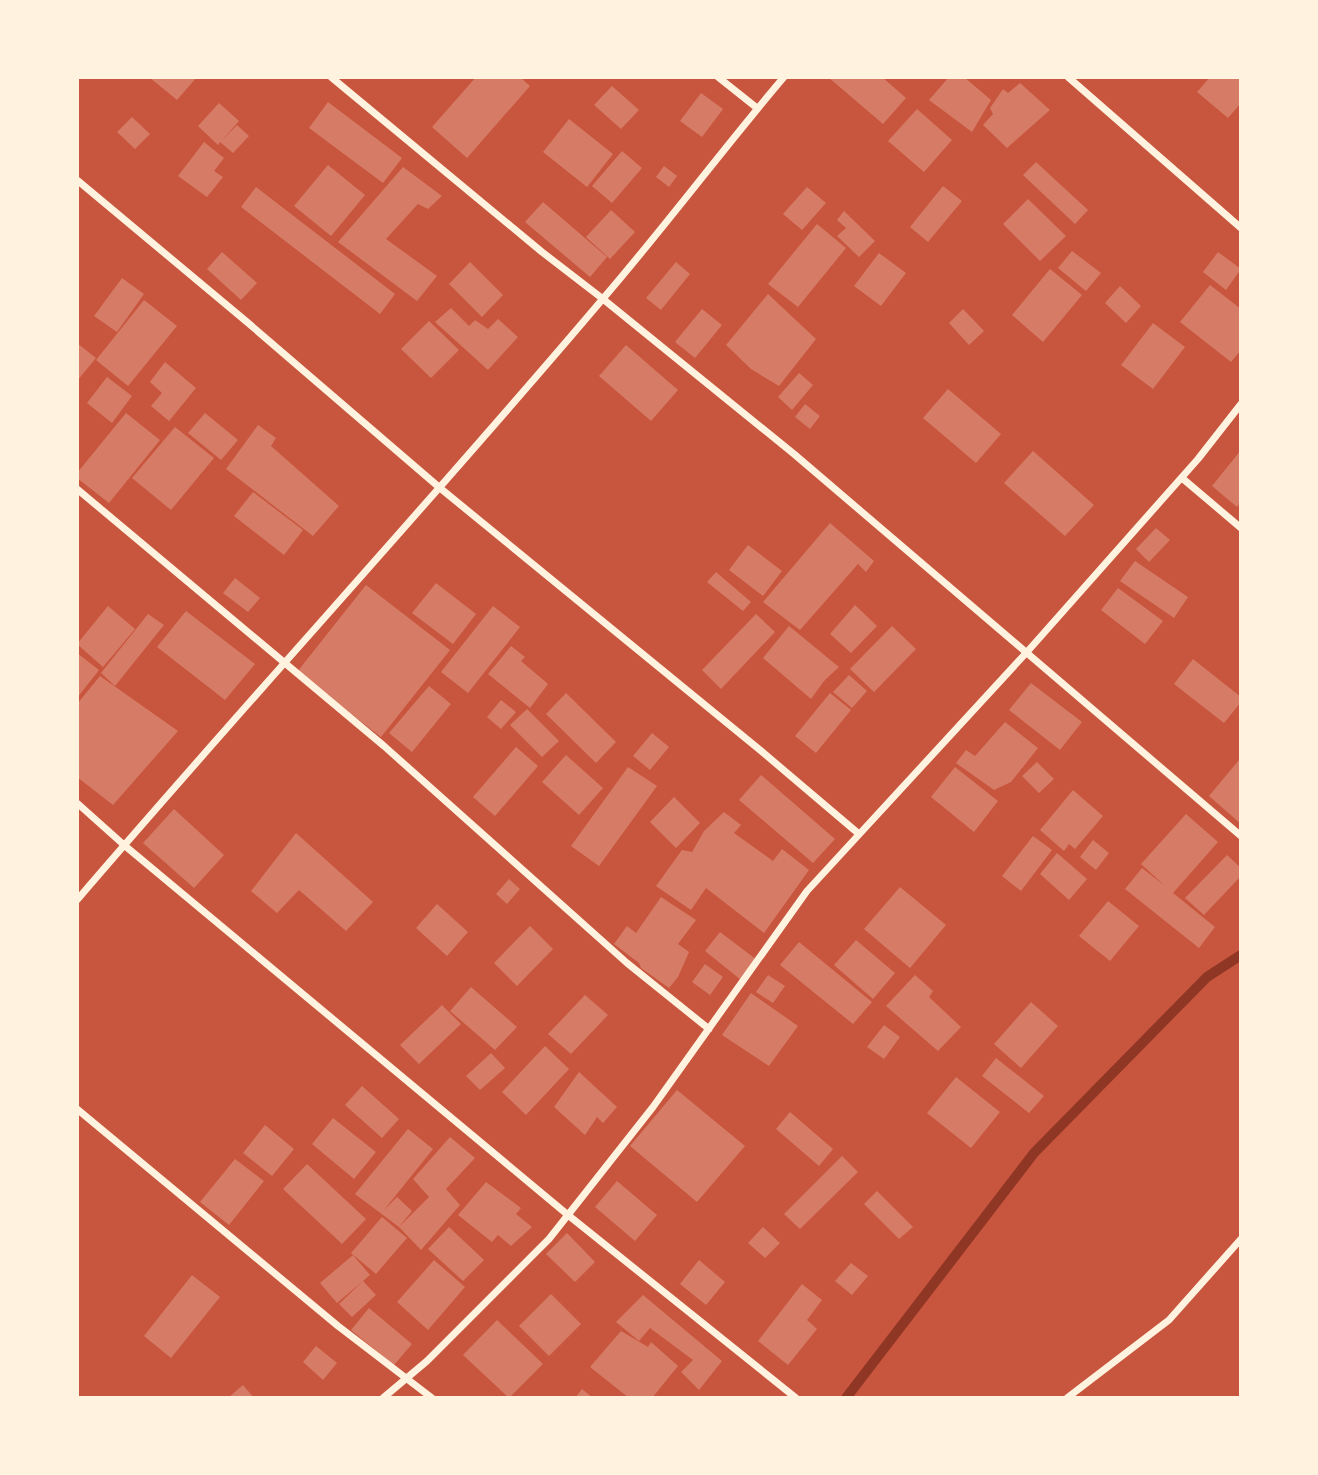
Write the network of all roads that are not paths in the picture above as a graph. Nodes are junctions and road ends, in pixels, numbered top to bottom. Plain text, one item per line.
1 (331, 77) edge
2 (718, 77) edge
3 (784, 77) edge
4 (1068, 77) edge
5 (757, 108) junction
6 (77, 180) edge
7 (1241, 229) edge
8 (603, 299) junction
9 (1241, 404) edge
10 (1181, 478) junction
11 (440, 488) junction
12 (77, 489) edge
13 (1241, 528) edge
14 (1027, 652) junction
15 (285, 661) junction
16 (77, 803) edge
17 (859, 834) junction
18 (1241, 836) edge
19 (124, 845) junction
20 (77, 900) edge
21 (709, 1029) junction
22 (77, 1110) edge
23 (568, 1215) junction
24 (1238, 1242) edge
25 (1241, 1252) edge
26 (407, 1377) junction
27 (383, 1398) edge
28 (432, 1398) edge
29 (796, 1398) edge
30 (1067, 1398) edge

1 - 8 street
2 - 5 street
3 - 5 street
4 - 7 street
5 - 8 street
6 - 11 street
8 - 11 street
8 - 14 street
9 - 10 street
10 - 13 street
10 - 14 street
11 - 15 street
11 - 17 street
12 - 15 street
14 - 17 street
14 - 18 street
15 - 19 street
15 - 21 street
16 - 19 street
17 - 21 street
19 - 20 street
19 - 23 street
21 - 23 street
22 - 26 street
23 - 26 street
23 - 29 street
24 - 25 street
24 - 30 street
26 - 27 street
26 - 28 street

